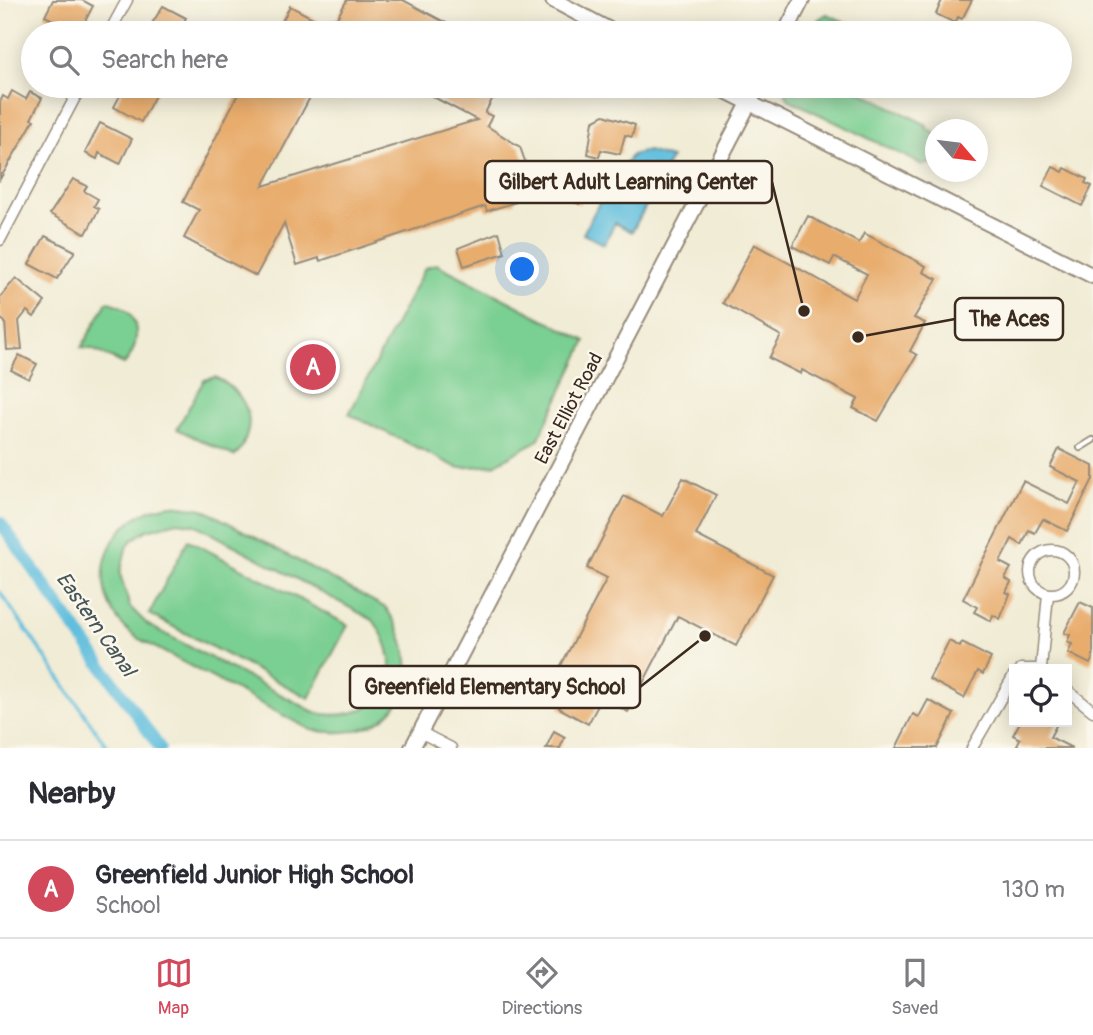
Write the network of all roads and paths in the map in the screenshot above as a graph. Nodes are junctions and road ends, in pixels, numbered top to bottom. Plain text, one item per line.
1 (127, 0) edge
2 (553, 0) edge
3 (802, 0) edge
4 (116, 21) edge
5 (592, 21) edge
6 (791, 21) edge
7 (76, 98) edge
8 (739, 98) edge
9 (752, 98) edge
10 (749, 103) junction
11 (0, 240) edge
12 (1093, 276) edge
13 (1093, 440) edge
14 (1080, 448) dead end
15 (1048, 594) junction
16 (1041, 664) edge
17 (1009, 687) edge
18 (1072, 694) edge
19 (1093, 711) edge
20 (420, 732) junction
21 (412, 748) edge
22 (451, 748) edge
23 (972, 748) edge

1 - 4 street
2 - 5 main road
3 - 6 main road
7 - 11 street
8 - 10 main road
9 - 10 main road, East Elliot Road
10 - 12 main road
10 - 20 main road, East Elliot Road
13 - 14 lane
15 - 15 street
15 - 16 street
17 - 23 street
18 - 19 street
20 - 21 main road, East Elliot Road
20 - 22 street

